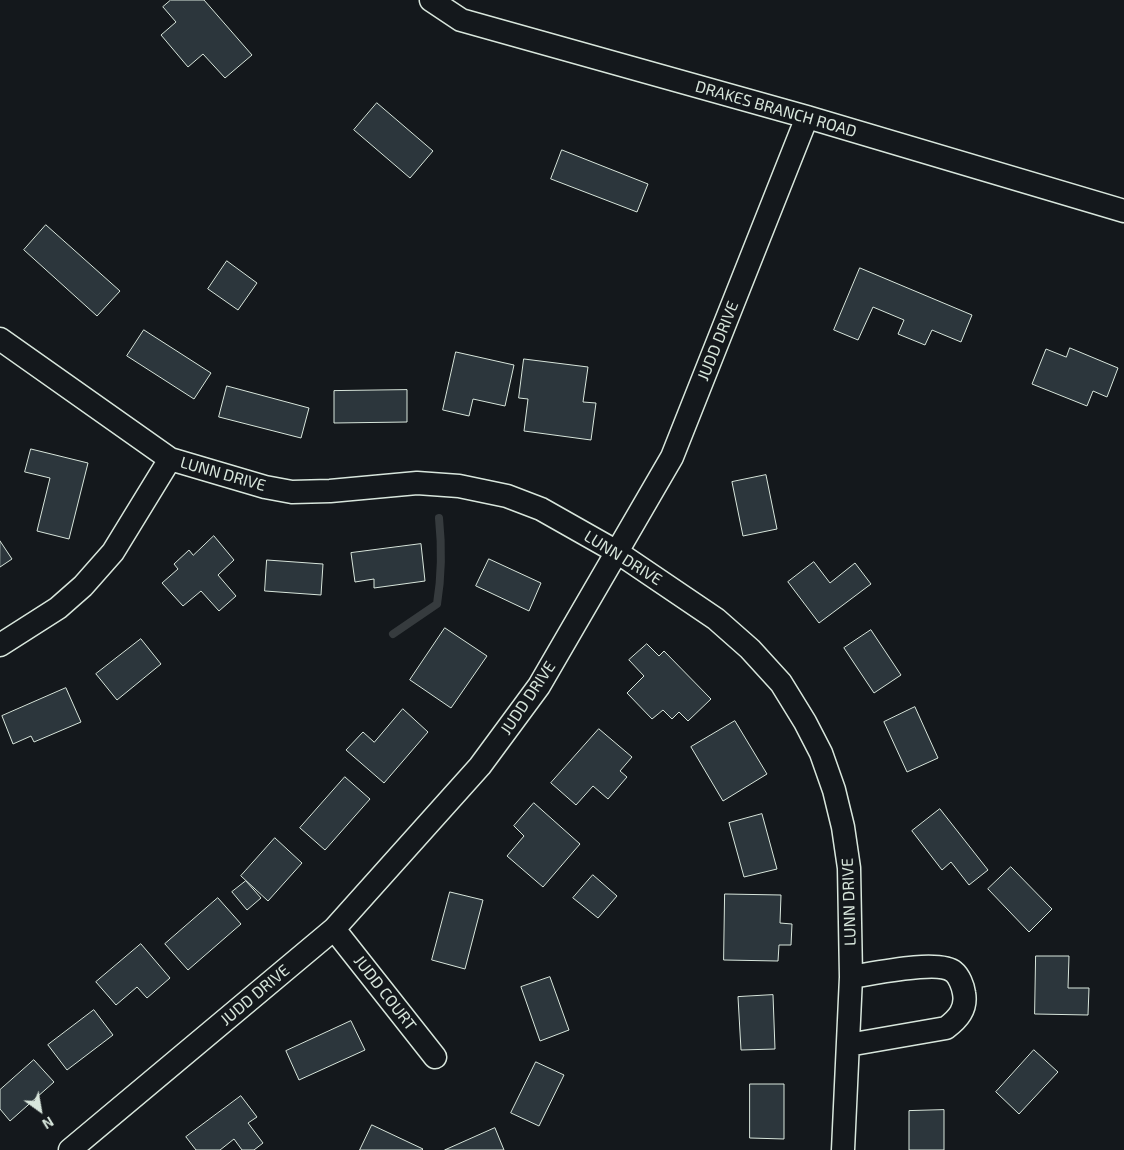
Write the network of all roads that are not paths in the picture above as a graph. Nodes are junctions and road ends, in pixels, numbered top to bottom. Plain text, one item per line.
1 (431, 0) edge
2 (807, 117) junction
3 (1124, 211) edge
4 (0, 339) edge
5 (170, 459) junction
6 (617, 552) junction
7 (0, 645) edge
8 (334, 928) junction
9 (851, 977) junction
10 (848, 1045) junction
11 (435, 1057) dead end
12 (70, 1150) edge
13 (843, 1150) edge

1 - 2 street, DRAKES BRANCH ROAD
2 - 3 street, DRAKES BRANCH ROAD
2 - 6 street, JUDD DRIVE
4 - 5 street, LUNN DRIVE
5 - 6 street, LUNN DRIVE
5 - 7 street
6 - 8 street, JUDD DRIVE
6 - 9 street, LUNN DRIVE
8 - 11 street, JUDD COURT
8 - 12 street, JUDD DRIVE
9 - 10 street, LUNN DRIVE
9 - 10 street
10 - 13 street, LUNN DRIVE

